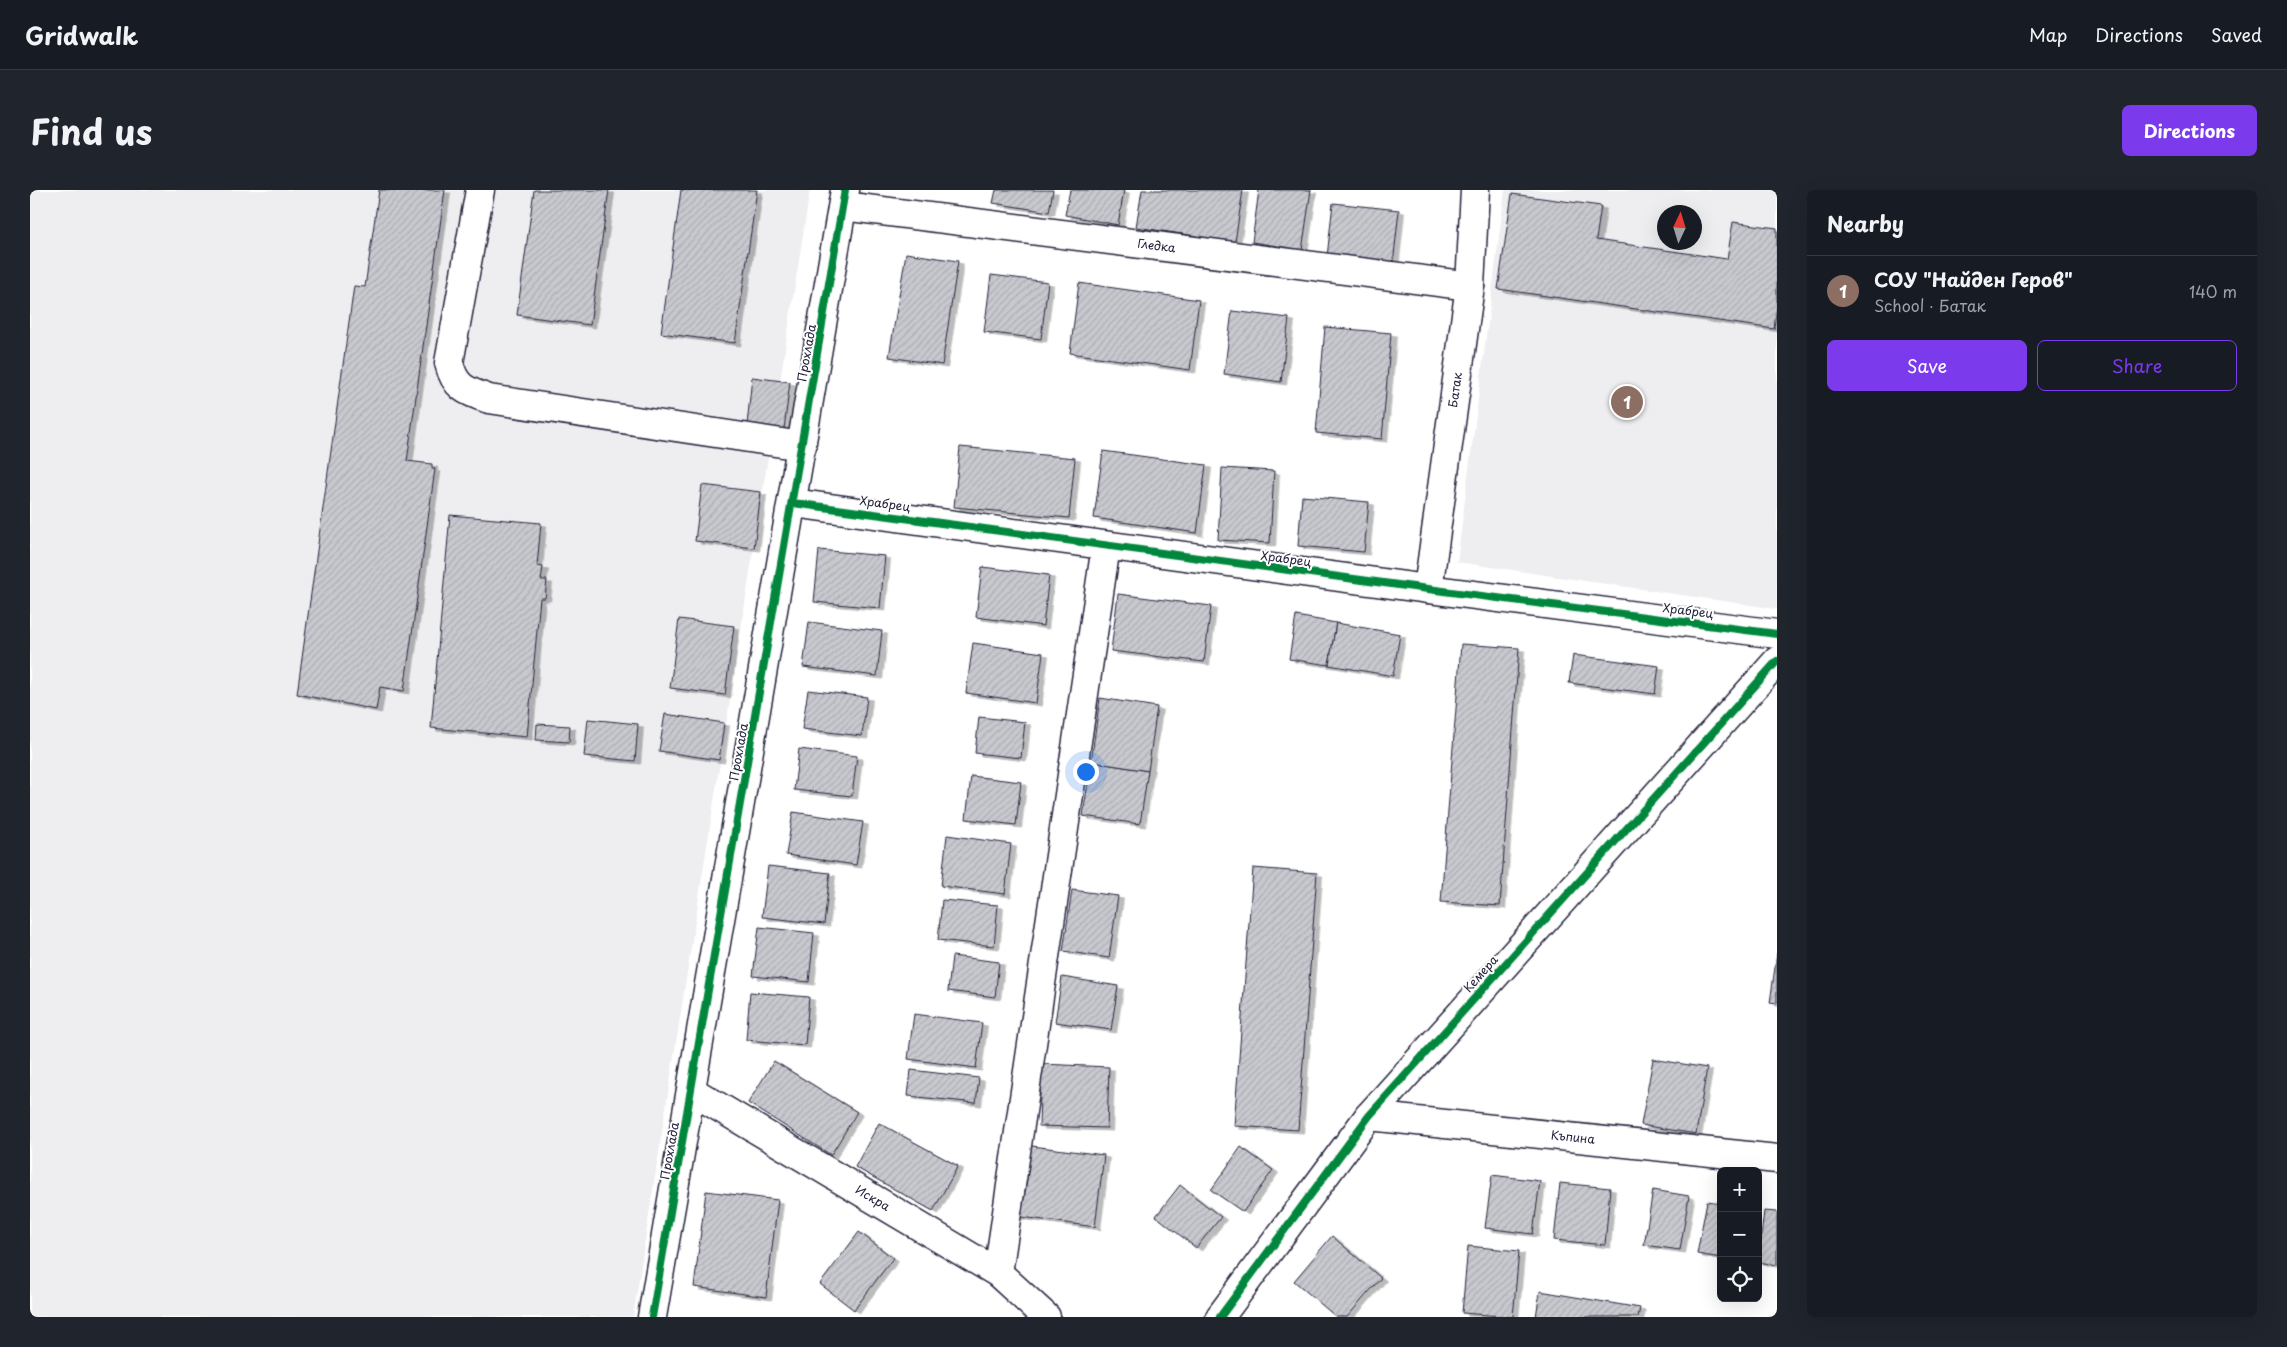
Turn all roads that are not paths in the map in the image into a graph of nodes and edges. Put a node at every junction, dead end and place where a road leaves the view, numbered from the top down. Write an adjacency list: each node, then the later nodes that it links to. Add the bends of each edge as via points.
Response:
1 (480, 190): 5 (street, via 449,363 453,378 465,390 489,399)
2 (1475, 190): 4 (street, Батак)
3 (844, 198): 4 (street, Гледка); 5 (street, Прохлада)
4 (1470, 286): 8 (street, Батак)
5 (802, 446): 6 (street, Прохлада)
6 (793, 503): 7 (street, Храбрец); 11 (street, Прохлада)
7 (1106, 546): 8 (street, Храбрец); 14 (street)
8 (1428, 589): 9 (street, Храбрец)
9 (1777, 634)
10 (1777, 661): 12 (street, Кемера)
11 (692, 1091): 14 (street, Искра); 15 (street, Прохлада)
12 (1369, 1116): 13 (street, Къпина); 17 (street, Кемера)
13 (1777, 1159)
14 (998, 1274): 16 (street, Искра)
15 (652, 1317)
16 (1046, 1317)
17 (1220, 1317)

